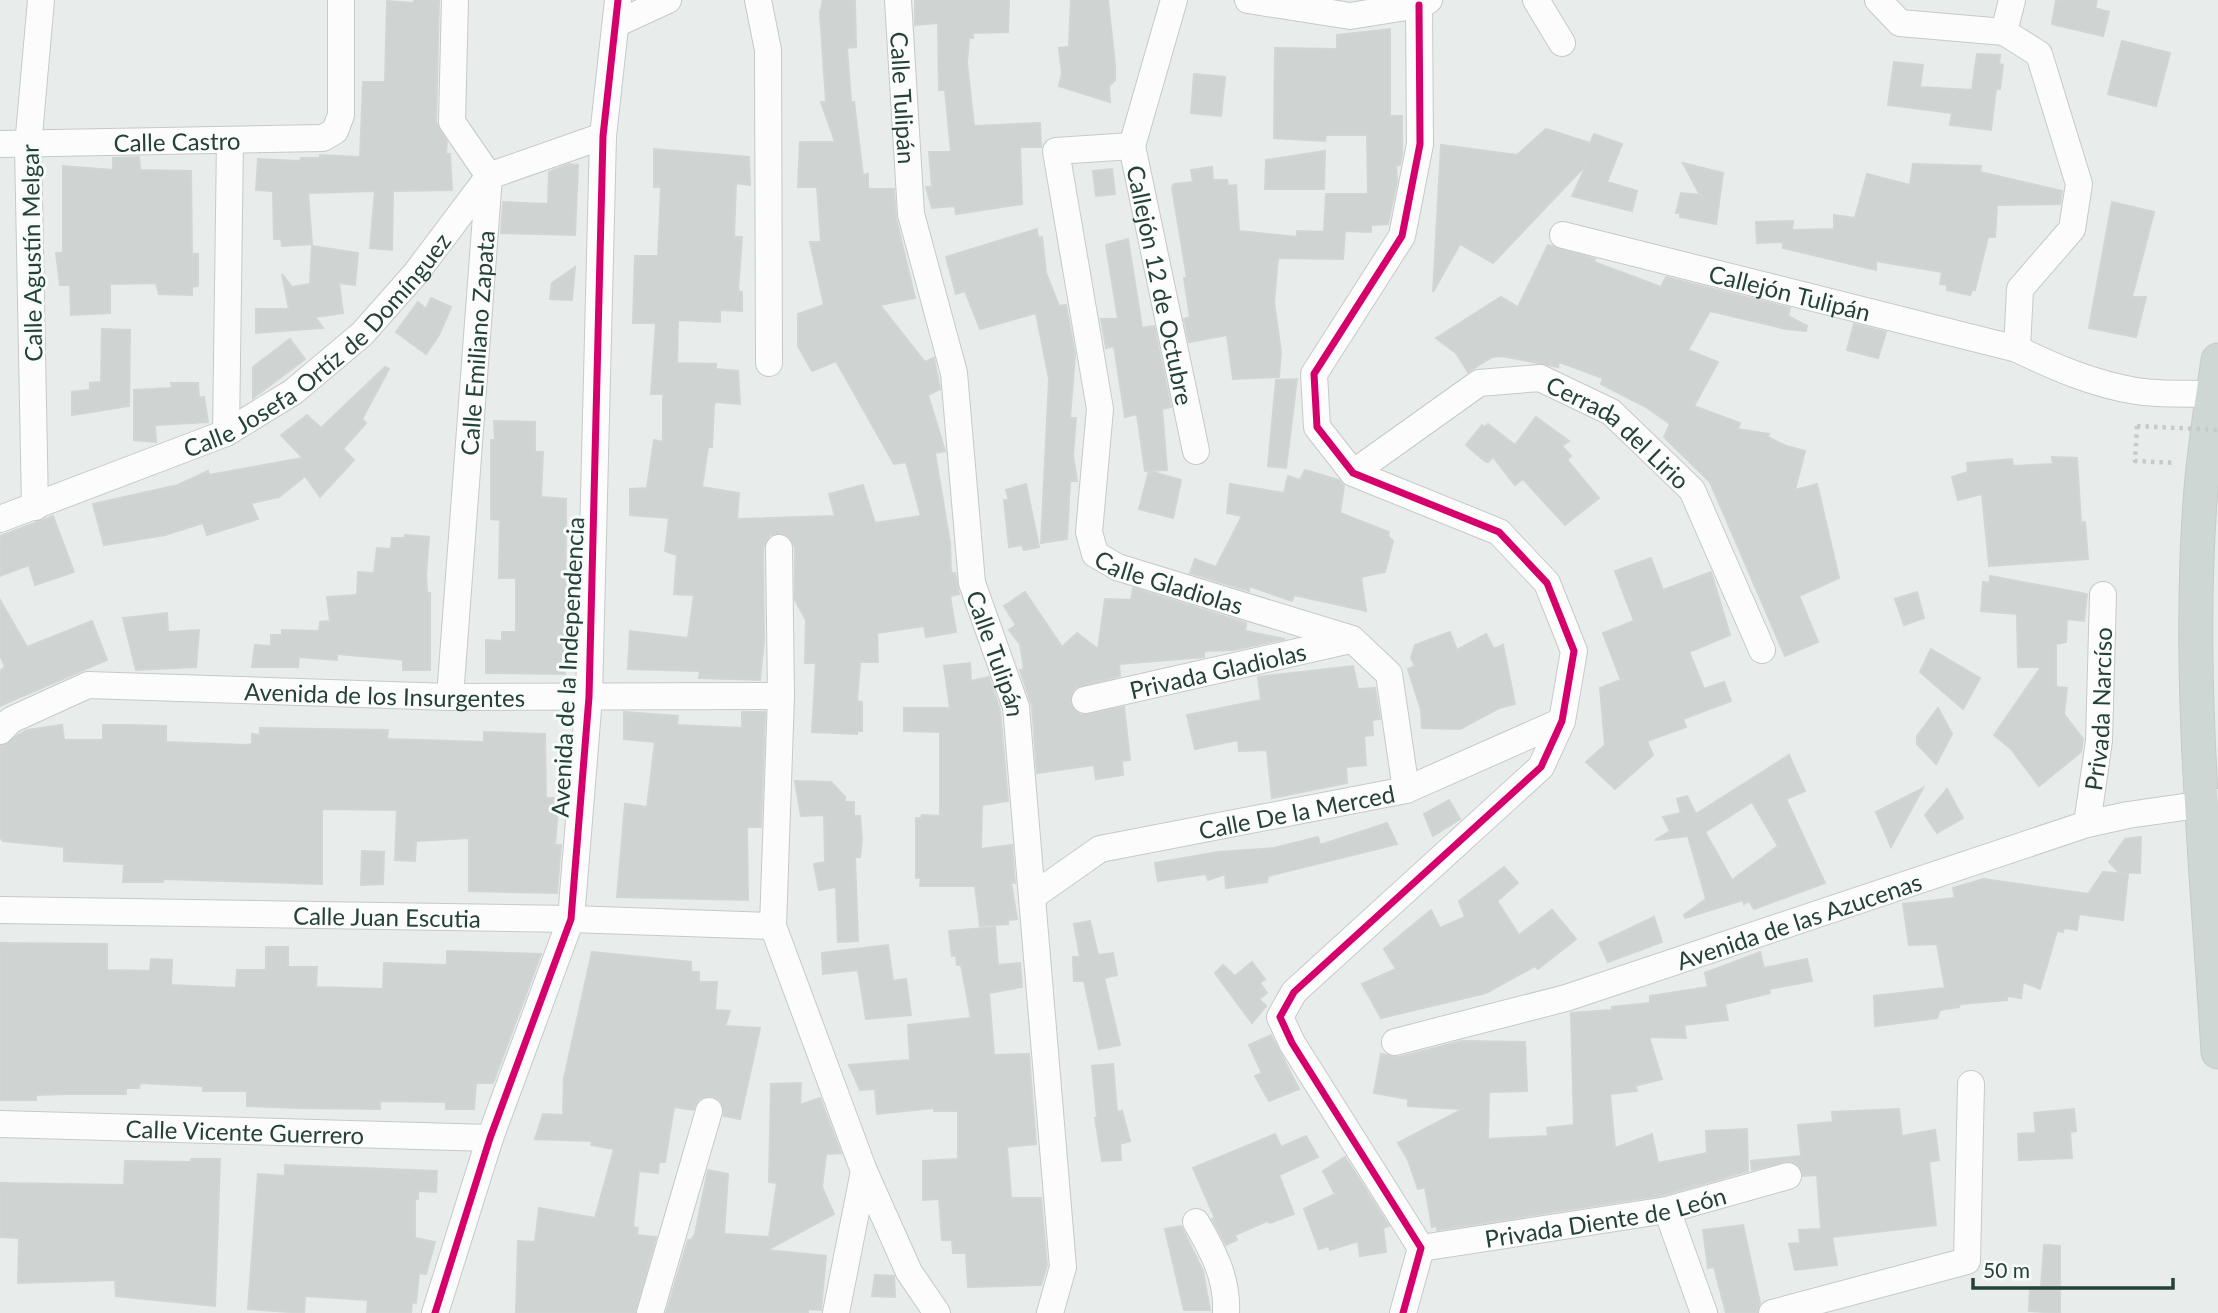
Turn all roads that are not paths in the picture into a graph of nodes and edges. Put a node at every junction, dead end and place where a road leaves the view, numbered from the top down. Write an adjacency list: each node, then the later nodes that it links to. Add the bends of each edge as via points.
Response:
1 (41, 0): 20 (street, Calle Agustín Melgar)
2 (341, 0): 18 (street, Calle Castro, via 341,115 335,131 323,138)
3 (455, 0): 22 (street, via 452,122)
4 (668, 0): 14 (street)
5 (758, 0): 26 (street, via 768,50)
6 (898, 0): 46 (street, Calle Tulipán, via 911,214 954,373 972,583 1016,707)
7 (1174, 0): 21 (street, Callejón 12 de Octubre)
8 (1248, 0): 13 (street)
9 (1536, 0): 16 (street)
10 (1878, 0): 15 (street, via 1900,23)
11 (2012, 0): 15 (street)
12 (1424, 3): 13 (street); 30 (street, via 1420,145 1402,236 1314,374 1317,427)
13 (1350, 8)
14 (618, 11): 17 (street, Avenida de la Independencia)
15 (2004, 32): 24 (street, via 2039,54 2078,184 2072,229 2020,289)
16 (1562, 43)
17 (603, 136): 22 (street); 39 (street, Avenida de la Independencia)
18 (230, 141): 20 (street, Calle Castro); 28 (street)
19 (0, 144): 20 (street, Calle Castro)
20 (28, 146): 31 (street, Calle Agustín Melgar)
21 (1132, 146): 29 (street, Callejón 12 de Octubre); 35 (street, Calle Gladiolas, via 1056,151 1100,409 1089,532 1096,554 1117,567)
22 (489, 176): 28 (street, Calle Josefa Ortíz de Domínguez, via 416,273 362,334 293,392); 37 (street, Calle Emiliano Zapata)
23 (1563, 235): 24 (street, Callejón Tulipán)
24 (2017, 349): 27 (street, Callejón Tulipán, via 2096,382 2138,391)
25 (2218, 360): 27 (main road)
26 (769, 363)
27 (2213, 394): 44 (main road, via 2200,505 2197,683)
28 (226, 433): 31 (street, Calle Josefa Ortíz de Domínguez)
29 (1196, 451)
30 (1353, 473): 36 (street, Cerrada del Lirio, via 1479,383 1540,378 1611,412 1692,490); 41 (street, via 1499,531 1547,583 1574,651)
31 (35, 507): 32 (street, Calle Josefa Ortíz de Domínguez)
32 (0, 519)
33 (779, 548): 38 (street)
34 (2103, 595): 45 (street, Privada Narcíso, via 2099,741)
35 (1352, 639): 40 (street, Privada Gladiolas); 43 (street, Calle Gladiolas, via 1389,674)
36 (1762, 650)
37 (450, 696): 39 (street, Avenida de los Insurgentes); 42 (street, Avenida de los Insurgentes, via 88,685 11,720)
38 (781, 696): 39 (street, Avenida de los Insurgentes); 49 (street)
39 (589, 697): 48 (street, Avenida de la Independencia)
40 (1085, 699)
41 (1562, 721): 43 (street, Calle De la Merced); 60 (street, via 1541,767 1294,992 1280,1017 1292,1044)
42 (0, 731)
43 (1406, 790): 46 (street, Calle De la Merced, via 1100,849)
44 (2211, 803): 45 (street, Avenida de las Azucenas); 51 (main road)
45 (2087, 824): 50 (street, Avenida de las Azucenas, via 1566,998)
46 (1033, 896): 65 (street, Calle Tulipán, via 1063,1267)
47 (0, 910): 48 (street, Calle Juan Escutia)
48 (571, 919): 49 (street, Calle Juan Escutia); 55 (street, Avenida de la Independencia)
49 (773, 926): 56 (street)
50 (1395, 1042)
51 (2218, 1052)
52 (1970, 1084): 69 (street, via 1967,1261)
53 (709, 1111): 62 (street)
54 (0, 1124): 55 (street, Calle Vicente Guerrero)
55 (490, 1138): 61 (street, Avenida de la Independencia)
56 (864, 1171): 63 (street); 64 (street, via 909,1272)
57 (1788, 1176): 58 (street, Privada Diente de León)
58 (1667, 1210): 60 (street, Privada Diente de León); 68 (street)
59 (1196, 1222): 66 (street, via 1216,1256 1227,1298)
60 (1421, 1248): 67 (street)
61 (435, 1313)
62 (650, 1313)
63 (836, 1313)
64 (937, 1313)
65 (1050, 1313)
66 (1226, 1313)
67 (1403, 1313)
68 (1704, 1313)
69 (1772, 1313)

